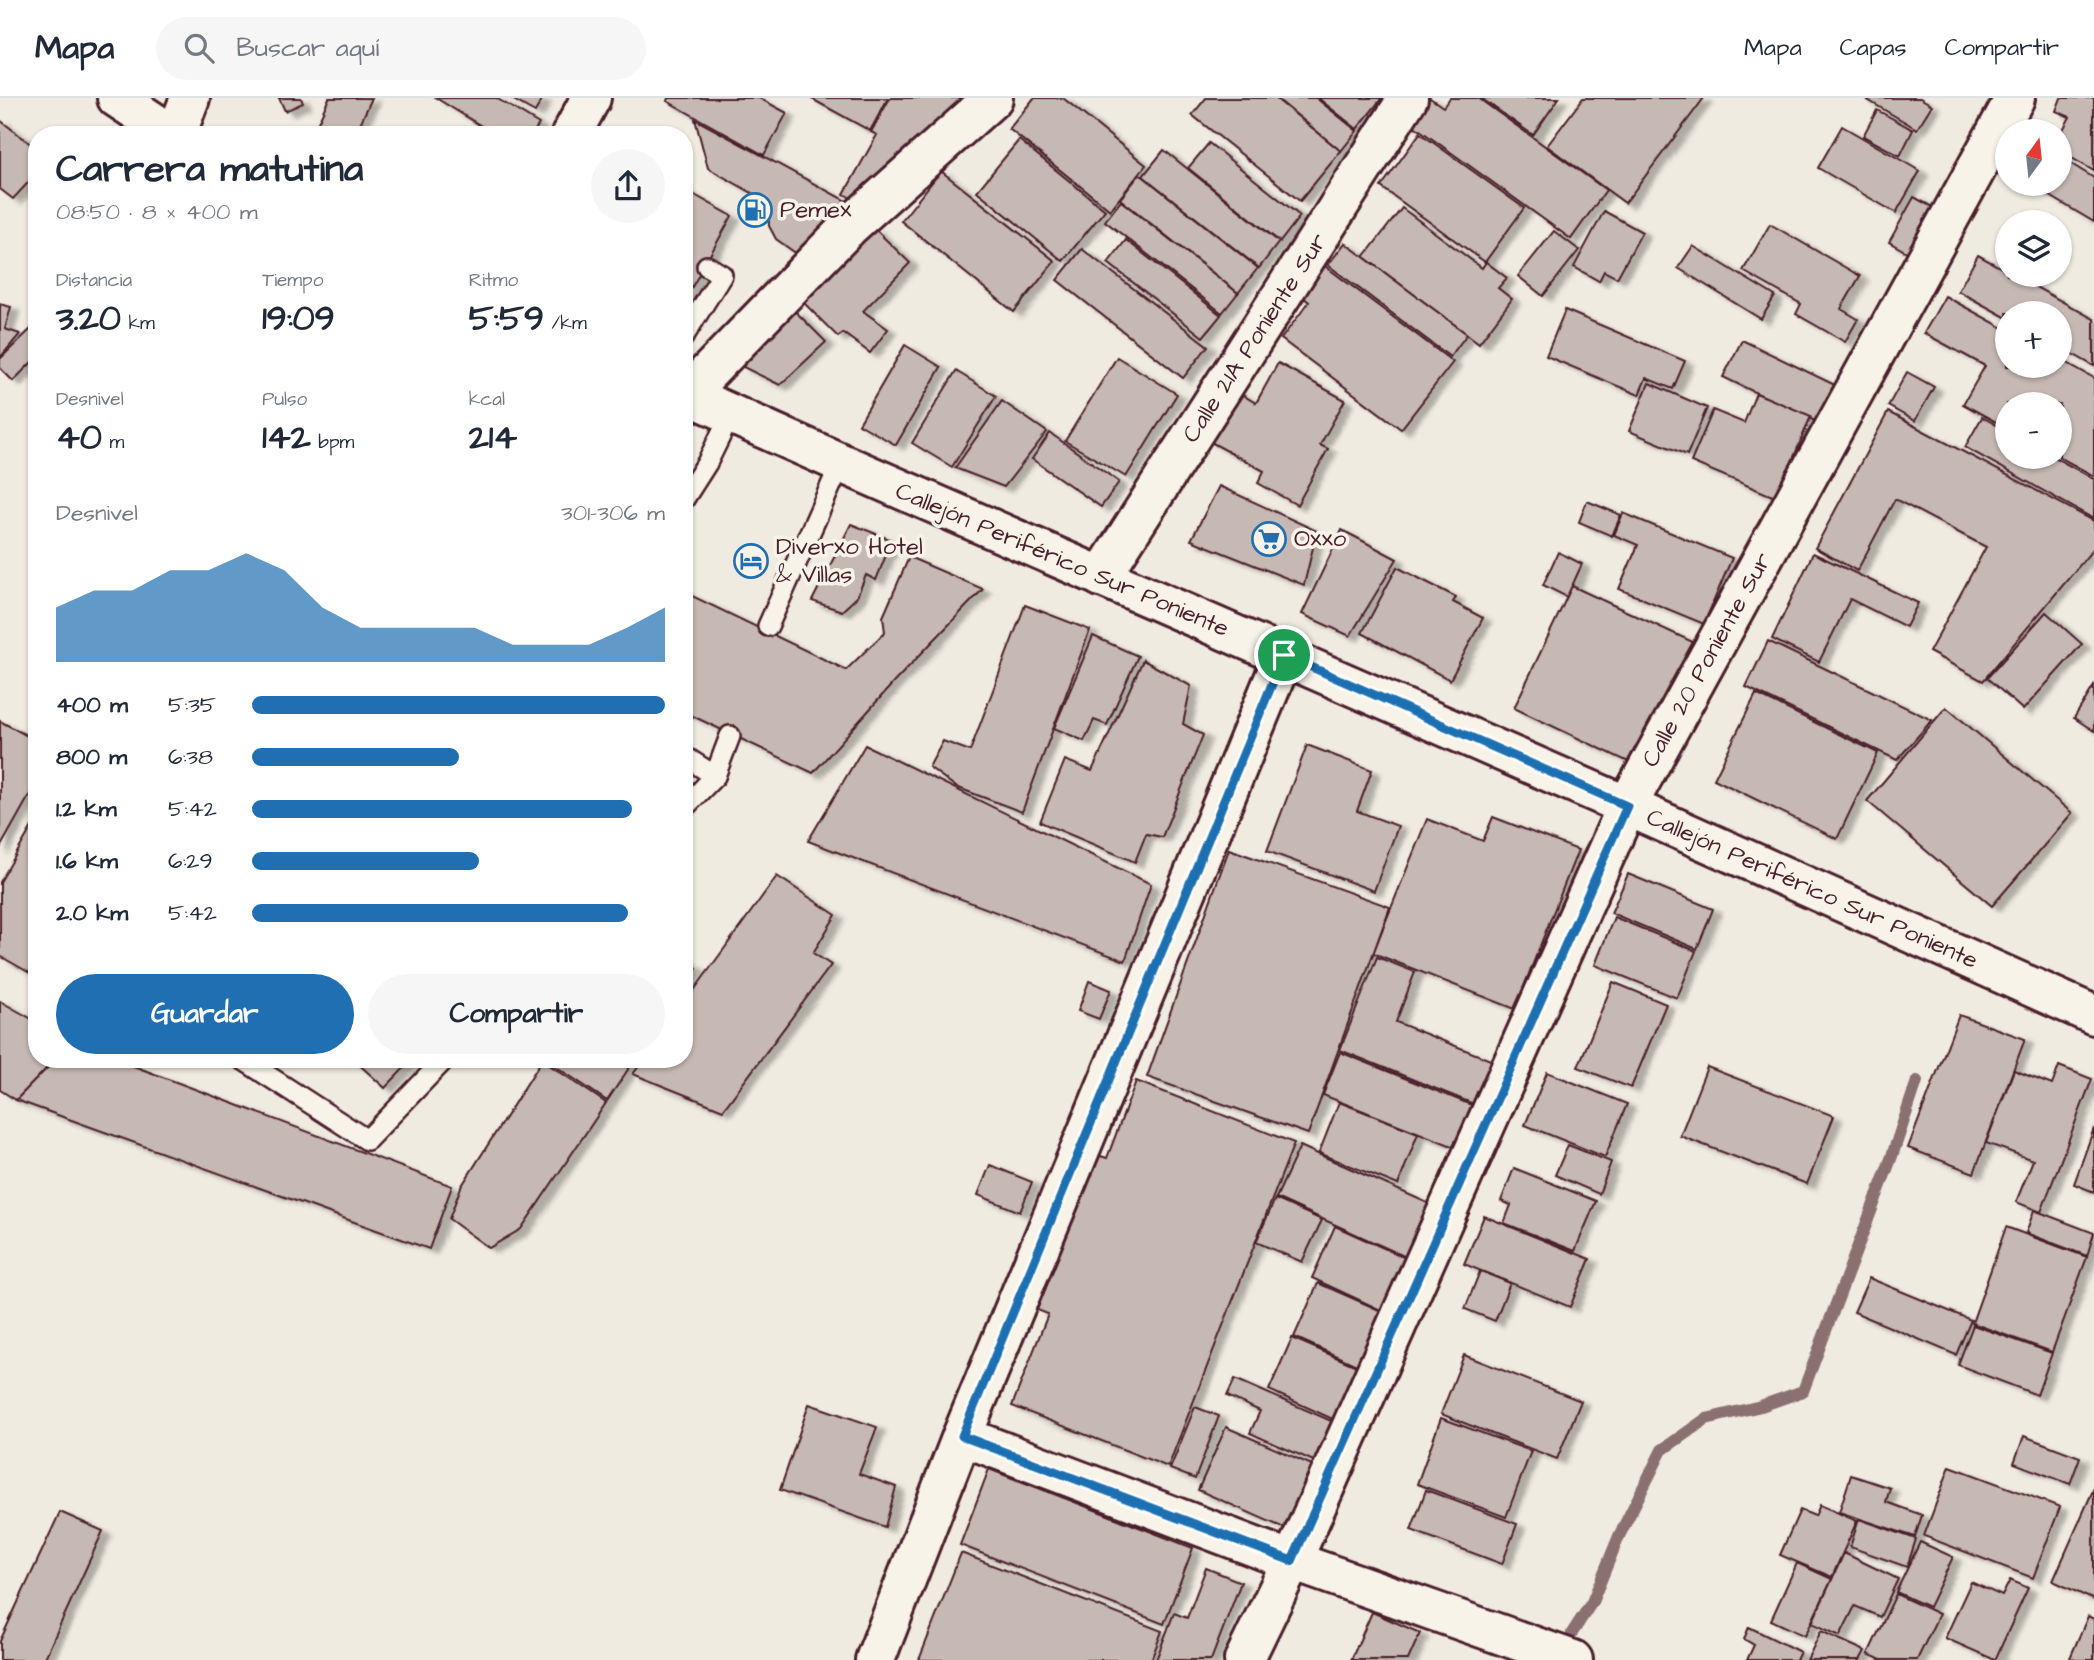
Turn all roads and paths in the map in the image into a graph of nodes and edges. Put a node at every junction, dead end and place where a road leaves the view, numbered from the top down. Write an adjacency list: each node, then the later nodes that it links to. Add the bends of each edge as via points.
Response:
1 (117, 98): 7 (street)
2 (190, 98): 8 (street)
3 (592, 98): 9 (street)
4 (993, 98): 12 (street, via 851,225)
5 (1408, 98): 17 (street, Calle 21A Poniente Sur)
6 (2015, 98): 24 (street, Calle 20 Poniente Sur)
7 (161, 126)
8 (179, 126)
9 (576, 126)
10 (707, 266): 11 (lane, via 722,275)
11 (693, 322)
12 (693, 386)
13 (693, 396): 14 (street, Callejón Periférico Sur Poniente)
14 (730, 414): 15 (street, Callejón Periférico Sur Poniente); 16 (lane)
15 (841, 463): 17 (street, Callejón Periférico Sur Poniente); 18 (lane)
16 (693, 485)
17 (1101, 577): 19 (street, Callejón Periférico Sur Poniente)
18 (768, 626)
19 (1284, 655): 24 (street, Callejón Periférico Sur Poniente); 28 (street)
20 (730, 736): 22 (lane)
21 (693, 762): 22 (lane)
22 (715, 776): 23 (lane)
23 (693, 799)
24 (1627, 806): 25 (street, Callejón Periférico Sur Poniente); 29 (street, Calle 20 Poniente Sur)
25 (2094, 1014)
26 (256, 1068): 27 (lane, via 367,1140)
27 (436, 1068)
28 (962, 1436): 29 (street); 30 (street)
29 (1292, 1561): 31 (street, Calle 20 Poniente Sur); 32 (street)
30 (875, 1660)
31 (1244, 1660)
32 (1573, 1660)

